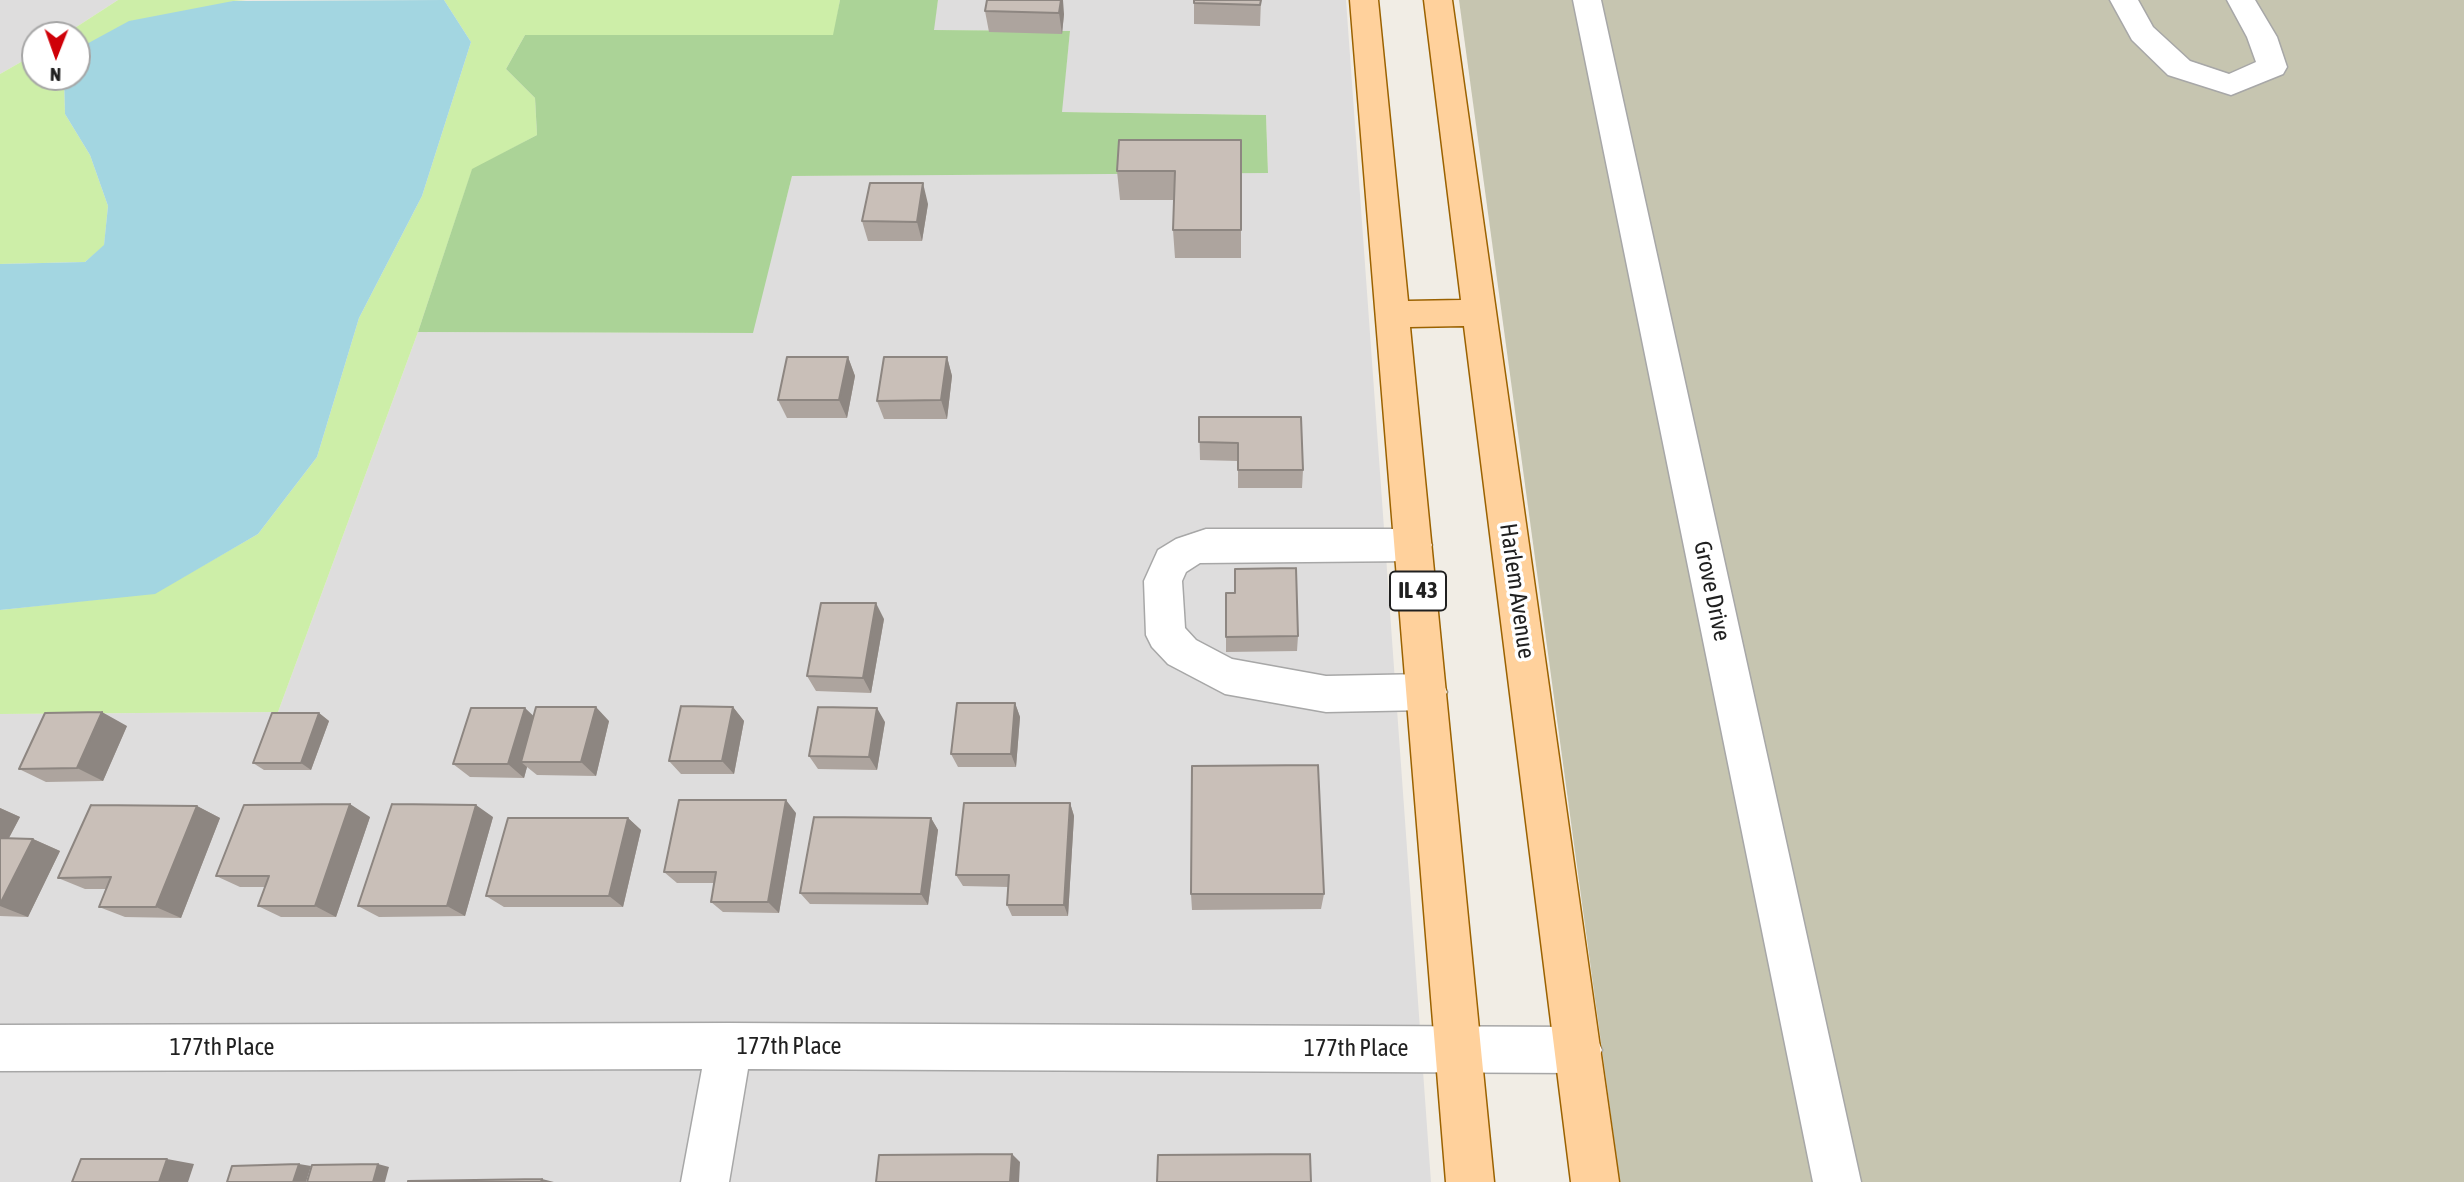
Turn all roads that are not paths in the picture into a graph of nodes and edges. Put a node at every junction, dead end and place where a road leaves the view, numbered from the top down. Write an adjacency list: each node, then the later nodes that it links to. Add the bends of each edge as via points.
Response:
1 (1364, 0): 7 (main road, IL 43)
2 (1437, 0): 6 (main road, Harlem Avenue)
3 (1587, 0): 17 (street, Grove Drive)
4 (2124, 0): 5 (street, via 2142,33 2179,68 2231,85 2272,67 2262,37)
5 (2241, 0)
6 (1480, 313): 7 (main road); 13 (main road, Harlem Avenue)
7 (1392, 314): 8 (main road, IL 43)
8 (1413, 545): 9 (main road, IL 43); 9 (street, via 1206,545 1189,550 1171,561 1163,581 1166,635 1182,652 1225,676 1326,694)
9 (1427, 692): 12 (main road, IL 43)
10 (729, 1046): 11 (street, 177th Place); 12 (street, 177th Place); 14 (street)
11 (0, 1048)
12 (1459, 1049): 13 (street, 177th Place); 15 (main road, IL 43)
13 (1579, 1050): 16 (main road, Harlem Avenue)
14 (705, 1182)
15 (1471, 1182)
16 (1595, 1182)
17 (1837, 1182)

